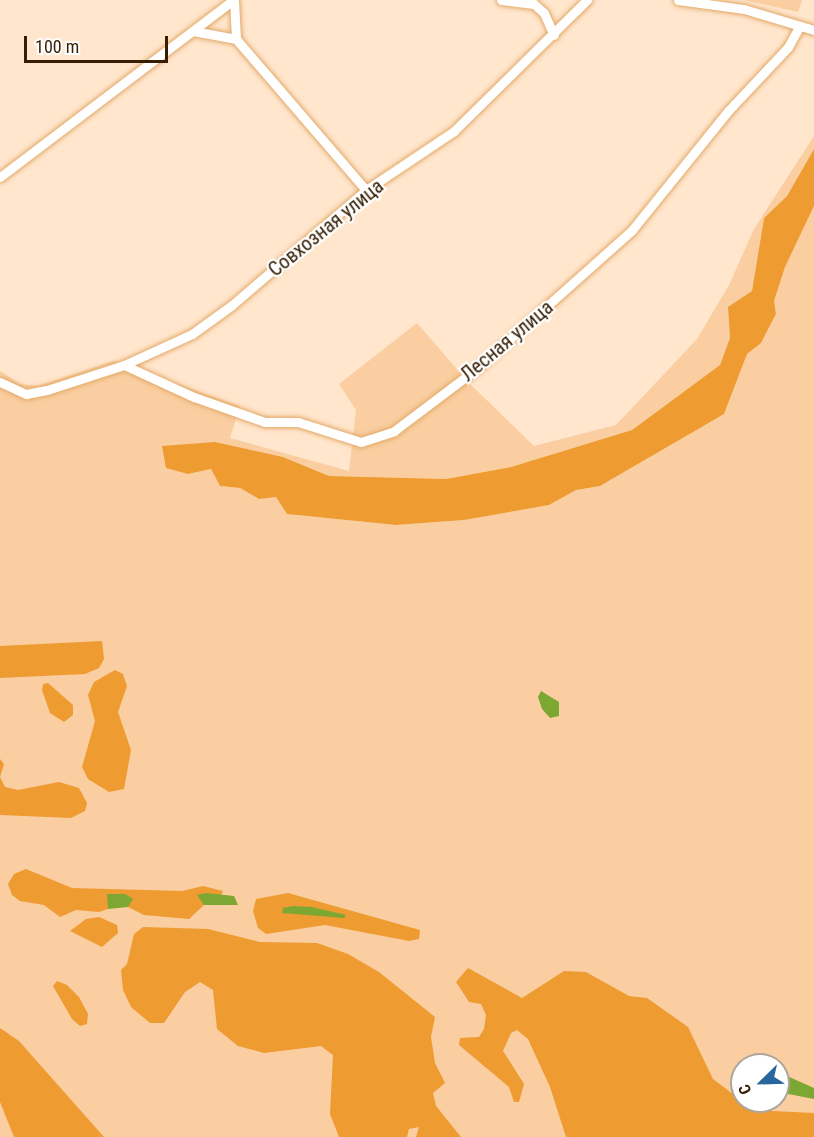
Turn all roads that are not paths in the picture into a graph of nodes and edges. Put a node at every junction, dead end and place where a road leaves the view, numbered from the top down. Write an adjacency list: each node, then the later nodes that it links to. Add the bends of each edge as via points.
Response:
1 (233, 0): 8 (street); 10 (street)
2 (501, 0): 5 (street)
3 (587, 0): 9 (street, Совхозная улица)
4 (678, 0): 6 (street, via 744,9)
5 (534, 2): 9 (street)
6 (799, 27): 7 (street); 13 (street, Лесная улица, via 788,47 728,111 632,230 475,370 394,431 361,442 298,422 265,422 195,397)
7 (814, 30)
8 (193, 31): 10 (street); 11 (street)
9 (554, 35): 12 (street, Совхозная улица, via 454,131)
10 (236, 39): 12 (street)
11 (0, 177)
12 (366, 190): 13 (street, Совхозная улица, via 224,311 192,334)
13 (124, 365): 14 (street, Совхозная улица, via 26,394)
14 (0, 382)

